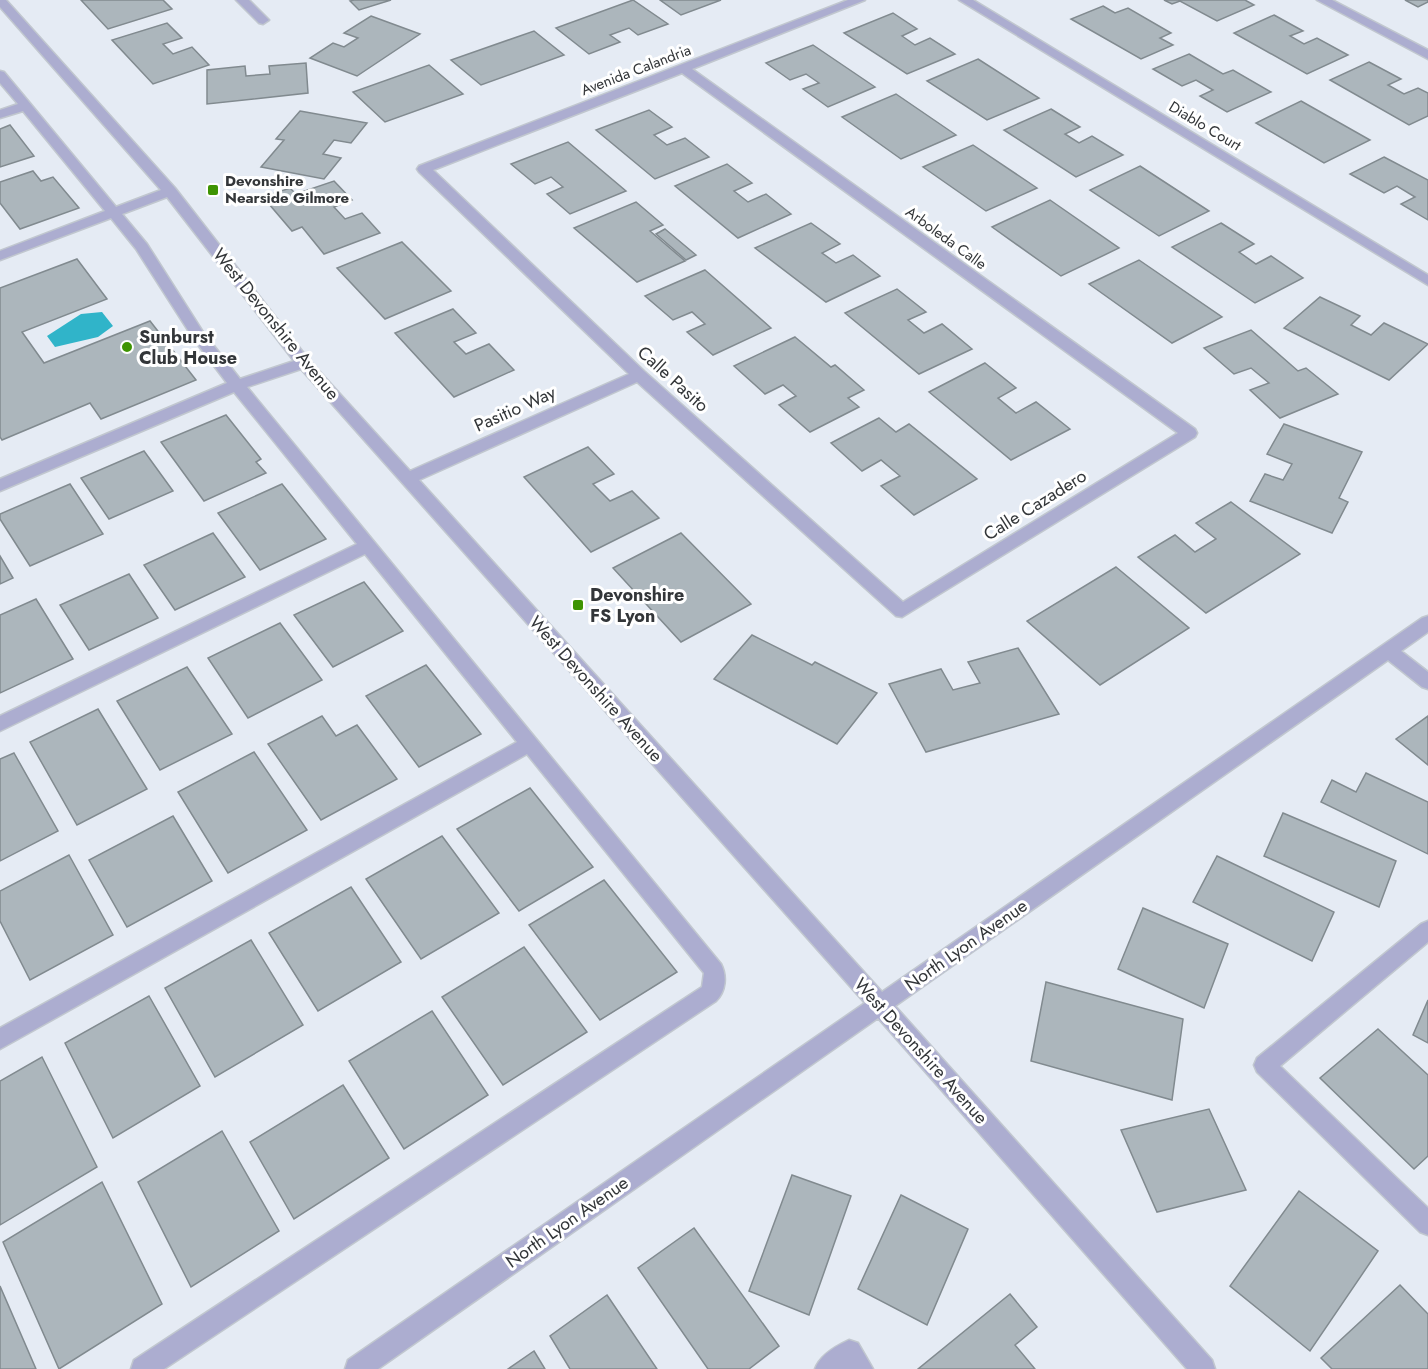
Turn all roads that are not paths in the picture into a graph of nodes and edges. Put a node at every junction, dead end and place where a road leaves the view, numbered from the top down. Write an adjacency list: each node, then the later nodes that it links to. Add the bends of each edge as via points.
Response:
1 (0, 0): 13 (street, West Devonshire Avenue)
2 (242, 0): 6 (street)
3 (859, 0): 8 (street, Avenida Calandria)
4 (965, 0): 16 (street, Diablo Court)
5 (1323, 0): 7 (street)
6 (263, 20)
7 (1428, 55)
8 (684, 69): 12 (street, Avenida Calandria); 20 (street, Arboleda Calle)
9 (0, 75): 10 (street)
10 (26, 106): 11 (street); 14 (street)
11 (0, 114)
12 (424, 169): 18 (street, Calle Pasito)
13 (170, 191): 14 (street); 17 (street, West Devonshire Avenue)
14 (114, 213): 15 (street); 19 (street, via 142,246 198,335)
15 (0, 256)
16 (1428, 281)
17 (304, 363): 19 (street); 21 (street, West Devonshire Avenue)
18 (639, 375): 21 (street, Pasitio Way); 24 (street, Calle Pasito)
19 (237, 385): 22 (street); 23 (street)
20 (1189, 433): 24 (street, Calle Cazadero)
21 (407, 479): 31 (street, West Devonshire Avenue)
22 (0, 485)
23 (367, 546): 28 (street); 29 (street)
24 (902, 611)
25 (1425, 630): 26 (street, North Lyon Avenue)
26 (1388, 651): 27 (street); 31 (street, North Lyon Avenue)
27 (1428, 682)
28 (0, 724)
29 (530, 744): 32 (street); 34 (street, via 711,965 714,989)
30 (1428, 930): 33 (street, via 1265,1065)
31 (880, 1005): 35 (street, North Lyon Avenue); 38 (street, West Devonshire Avenue)
32 (0, 1039)
33 (1428, 1224)
34 (143, 1369)
35 (357, 1369)
36 (827, 1369): 37 (street, via 849,1352)
37 (861, 1369)
38 (1203, 1369)

